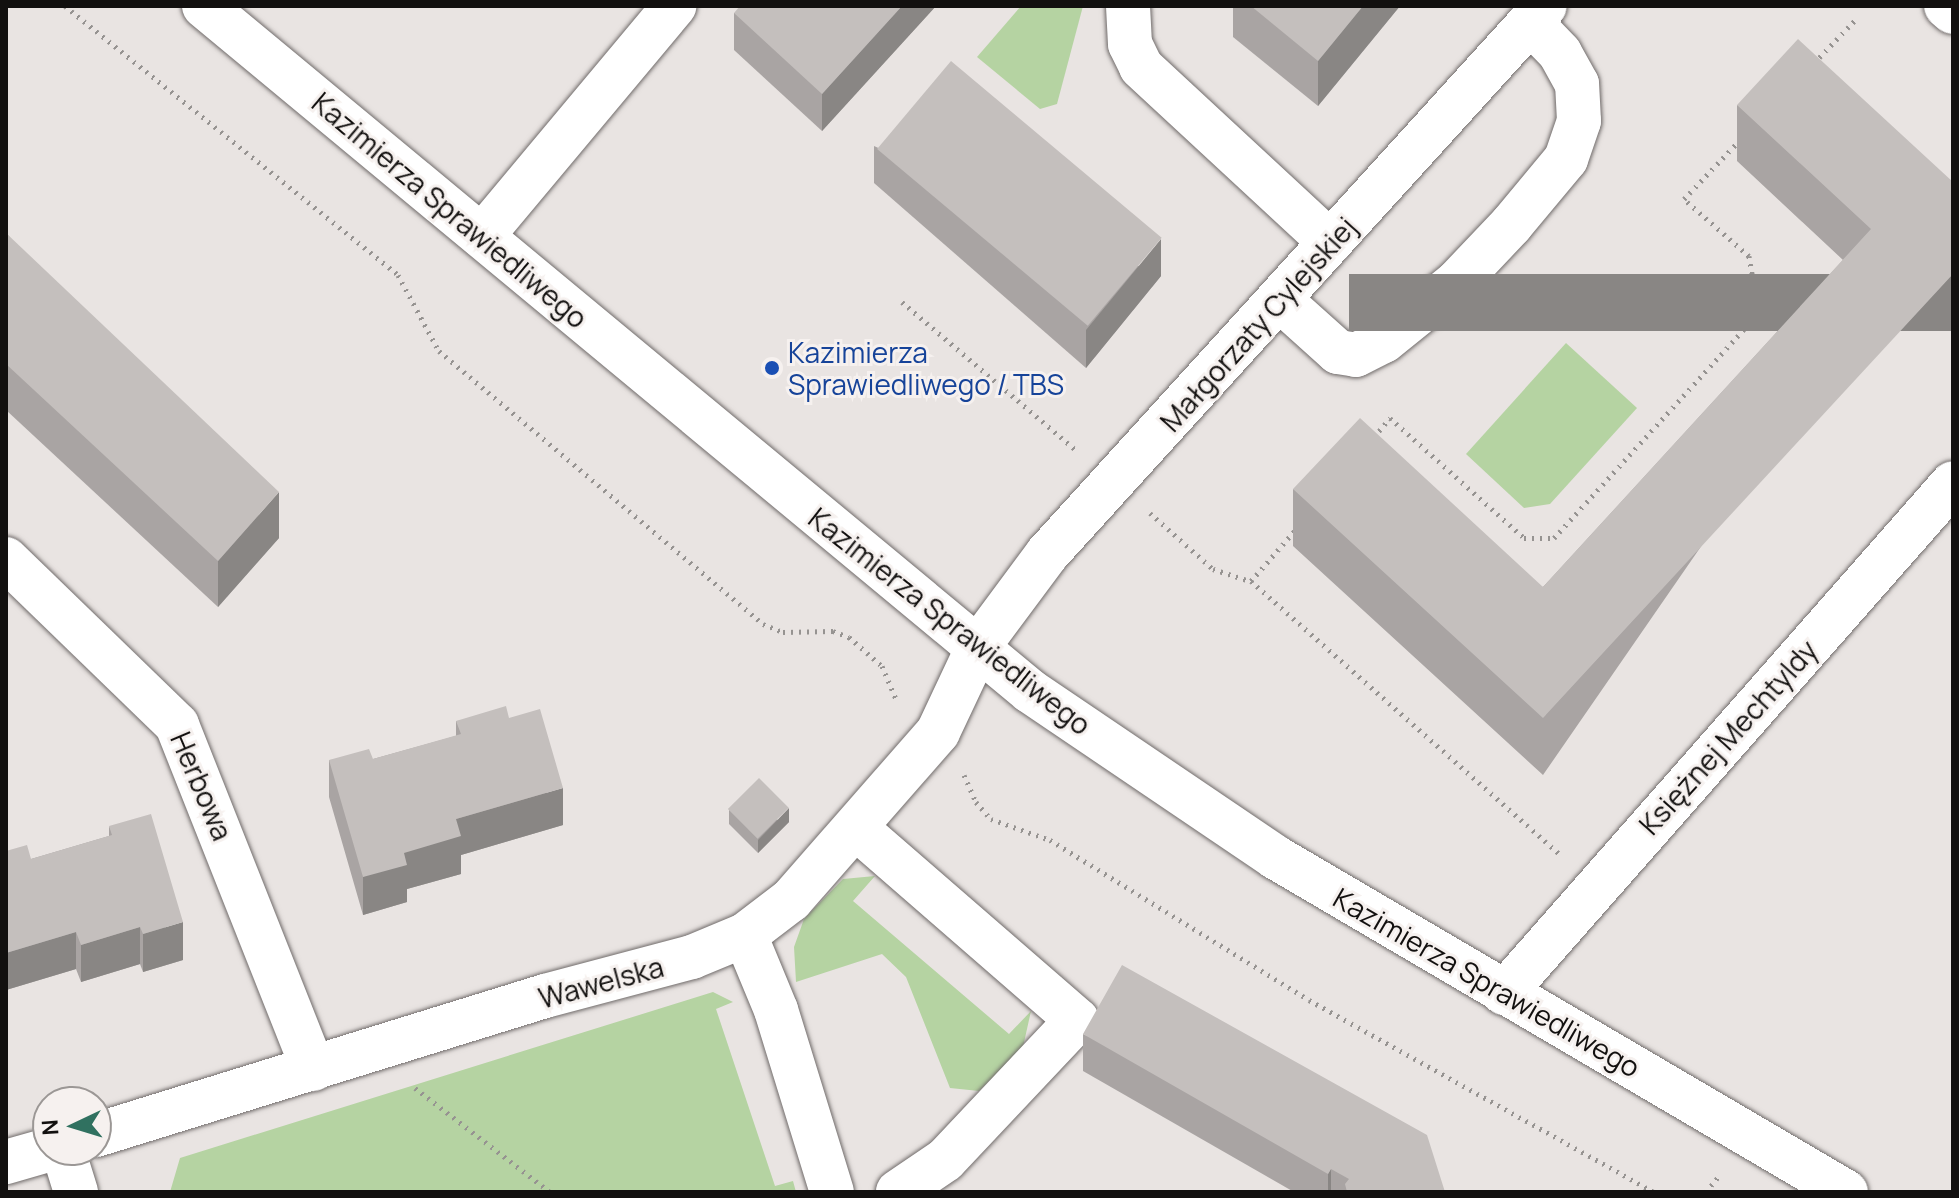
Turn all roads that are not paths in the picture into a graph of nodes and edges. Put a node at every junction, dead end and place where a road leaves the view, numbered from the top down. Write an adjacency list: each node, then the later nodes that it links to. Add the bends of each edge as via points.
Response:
1 (204, 6): 7 (street, Kazimierza Sprawiedliwego)
2 (674, 6): 7 (street)
3 (1128, 6): 8 (street, via 1130,44 1141,67)
4 (1946, 6): 5 (street)
5 (1953, 12)
6 (1538, 14): 8 (street, Małgorzaty Cylejskiej); 9 (street, via 1577,84 1579,121 1566,159 1511,225 1457,282 1384,341 1356,355 1338,352)
7 (482, 236): 12 (street, Kazimierza Sprawiedliwego)
8 (1330, 242): 9 (street, Małgorzaty Cylejskiej)
9 (1280, 300): 12 (street, Małgorzaty Cylejskiej, via 1047,554)
10 (1953, 483): 15 (street, Księżnej Mechtyldy)
11 (6, 559): 16 (street, Herbowa, via 177,725)
12 (978, 647): 13 (street, Wawelska, via 938,732); 15 (street, Kazimierza Sprawiedliwego, via 1030,691 1275,857)
13 (856, 828): 14 (street, Wawelska, via 791,900); 23 (street, via 1077,1020 945,1160)
14 (745, 935): 16 (street, Wawelska, via 692,957); 22 (street, via 776,1010)
15 (1504, 993): 24 (street, Kazimierza Sprawiedliwego)
16 (313, 1069): 17 (street, Wawelska)
17 (112, 1130)
18 (32, 1155): 19 (street)
19 (6, 1162)
20 (68, 1166): 21 (street)
21 (76, 1192)
22 (832, 1192)
23 (898, 1192)
24 (1846, 1192)

